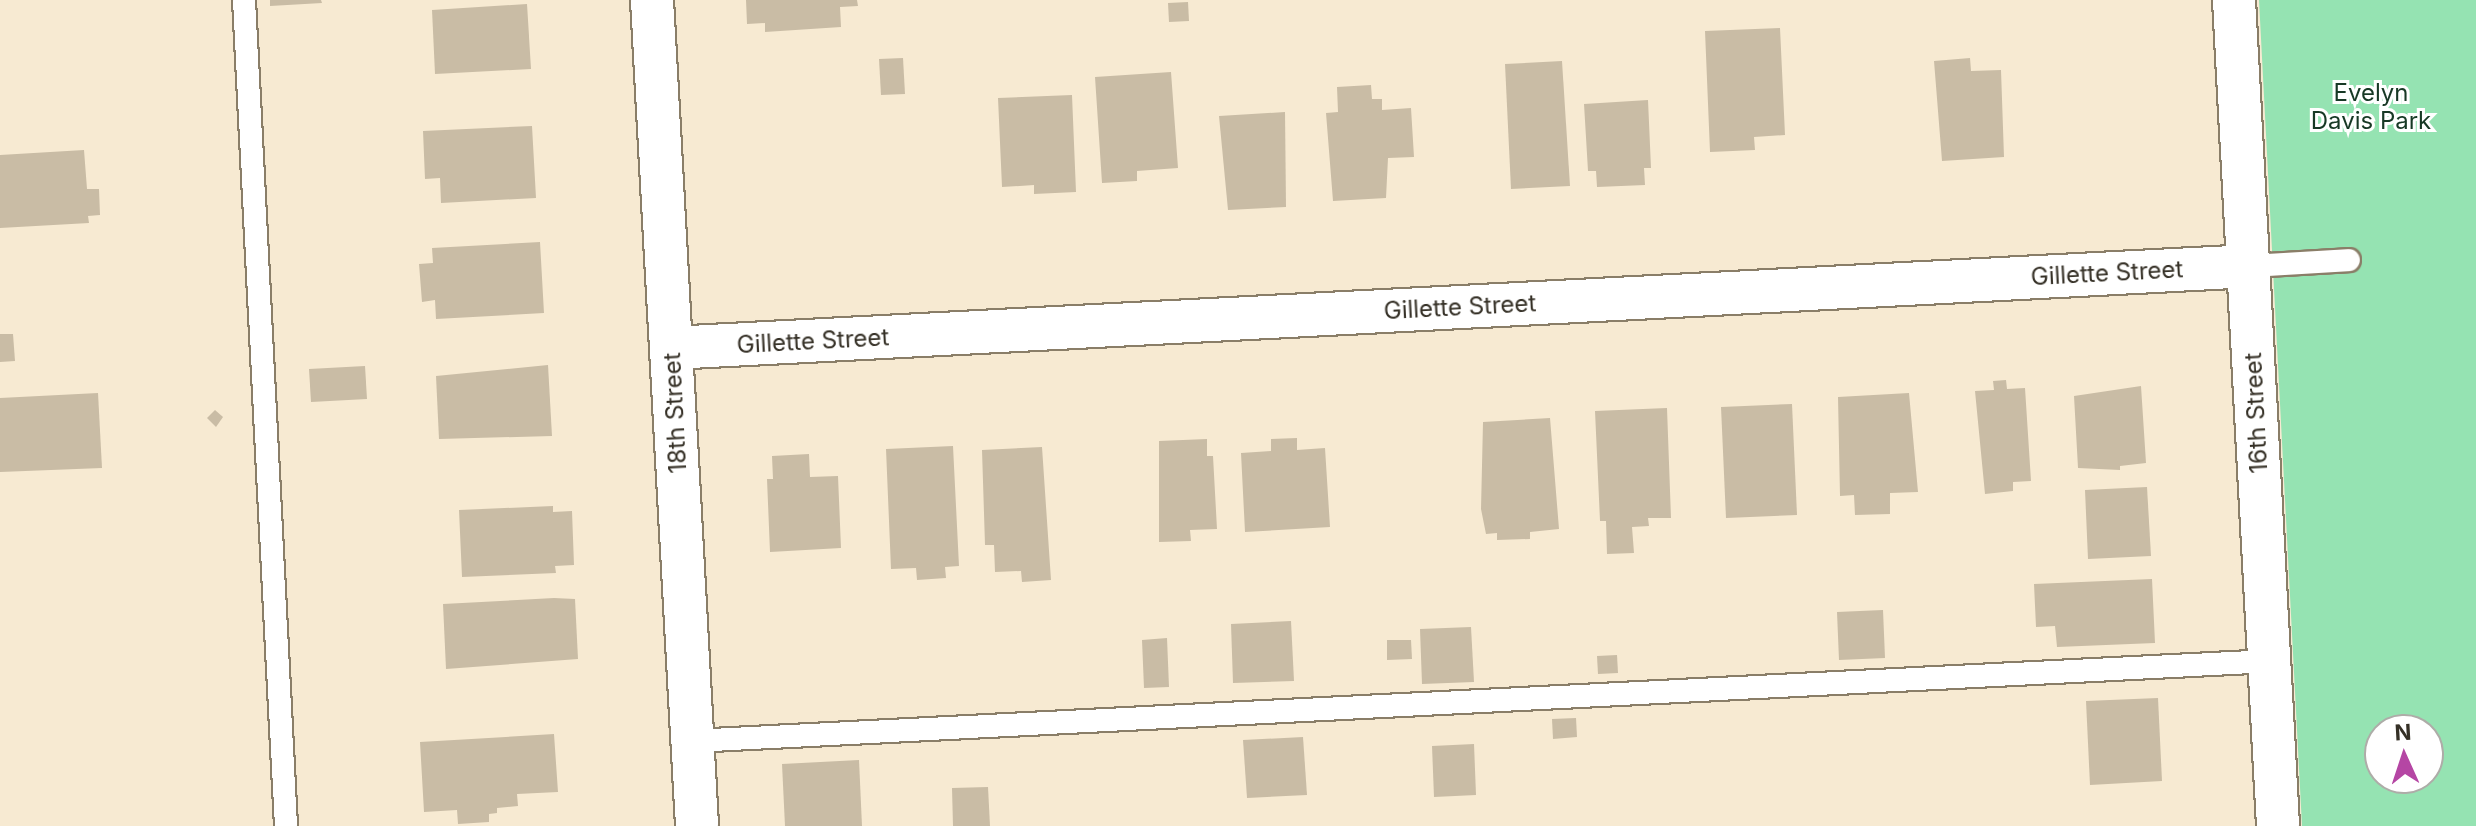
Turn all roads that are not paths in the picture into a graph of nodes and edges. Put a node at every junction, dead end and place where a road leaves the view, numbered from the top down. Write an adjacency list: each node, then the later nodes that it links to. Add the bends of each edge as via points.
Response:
1 (244, 0): 9 (lane)
2 (652, 0): 6 (street, 18th Street)
3 (2234, 0): 5 (street, 16th Street)
4 (2349, 260): 5 (lane)
5 (2249, 266): 6 (street, Gillette Street); 7 (street, 16th Street)
6 (671, 348): 8 (street, 18th Street)
7 (2270, 661): 8 (lane); 11 (street, 16th Street)
8 (692, 741): 10 (street, 18th Street)
9 (286, 826)
10 (697, 826)
11 (2278, 826)

